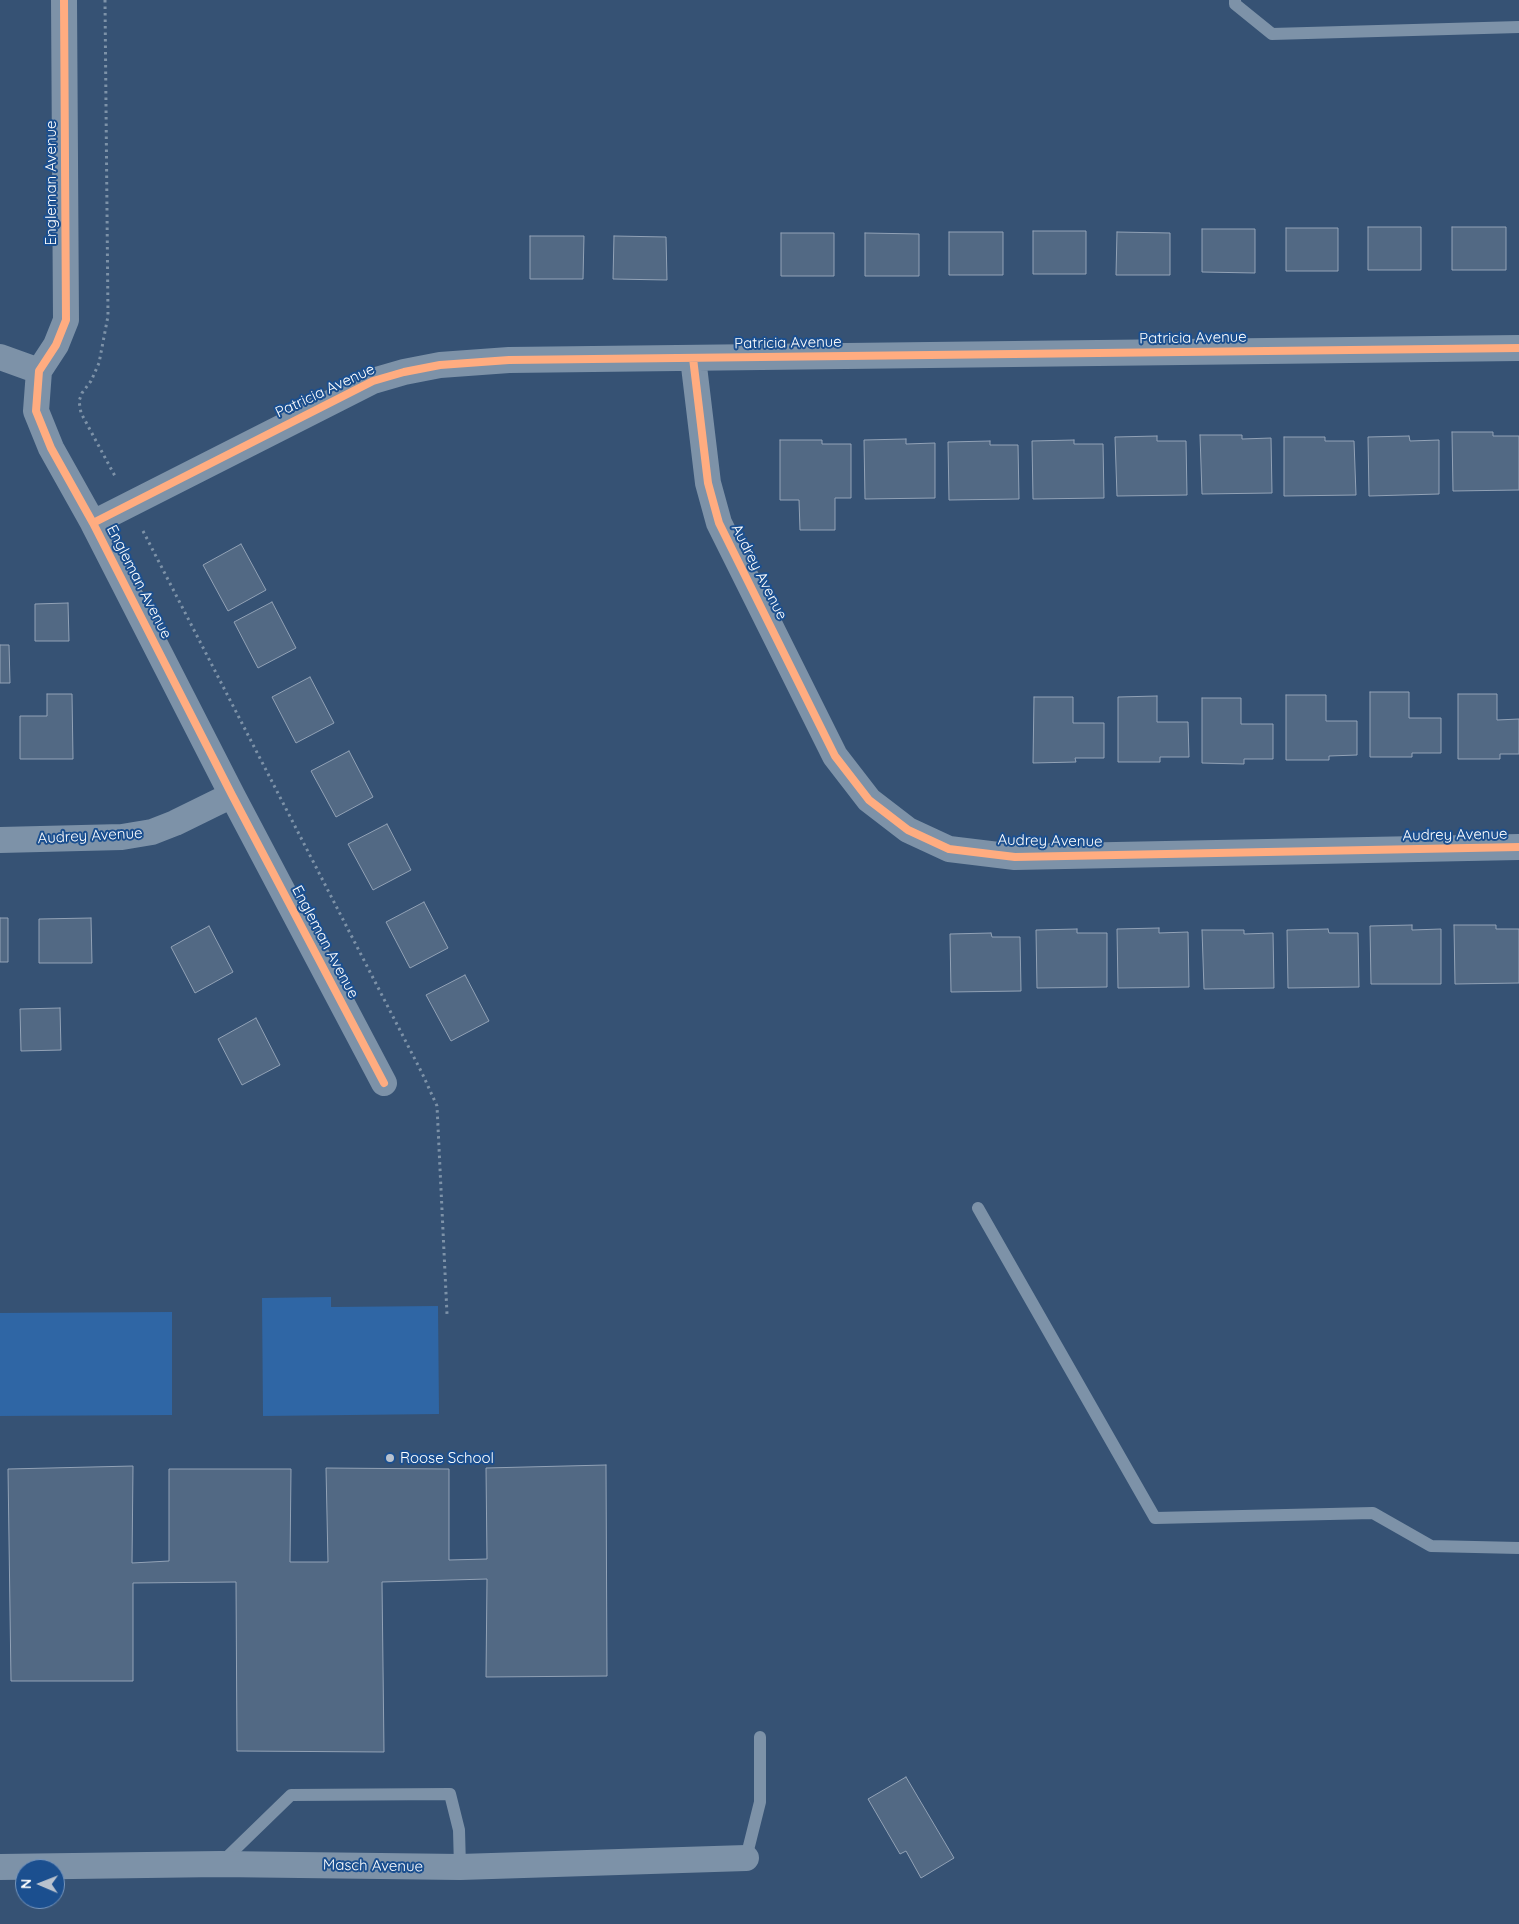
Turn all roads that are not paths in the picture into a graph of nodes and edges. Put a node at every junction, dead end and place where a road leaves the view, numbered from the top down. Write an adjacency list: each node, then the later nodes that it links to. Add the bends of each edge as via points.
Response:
1 (64, 0): 7 (street, Engleman Avenue, via 66,320 56,345)
2 (1235, 0): 3 (lane, via 1235,4 1272,34)
3 (1519, 27)
4 (1519, 348): 6 (street, Patricia Avenue)
5 (0, 357): 7 (street)
6 (693, 358): 8 (street, Patricia Avenue, via 509,360 440,365 404,372 347,393); 11 (street, Audrey Avenue, via 708,483 719,523 835,756 869,800 908,830 949,849 1015,857)
7 (39, 371): 8 (street, Engleman Avenue, via 36,411 51,448)
8 (93, 523): 9 (street, Engleman Avenue)
9 (232, 795): 10 (street, Audrey Avenue, via 152,832 122,837); 12 (street, Engleman Avenue)
10 (0, 840)
11 (1519, 847)
12 (384, 1083)
13 (978, 1208): 14 (lane, via 1155,1518 1373,1513 1430,1546)
14 (1519, 1548)
15 (760, 1737): 16 (lane, via 760,1802)
16 (746, 1858): 19 (street, Masch Avenue)
17 (220, 1864): 18 (street, Masch Avenue); 19 (street, Masch Avenue); 19 (lane, via 291,1795 450,1794 459,1830)
18 (0, 1867)
19 (460, 1867)

